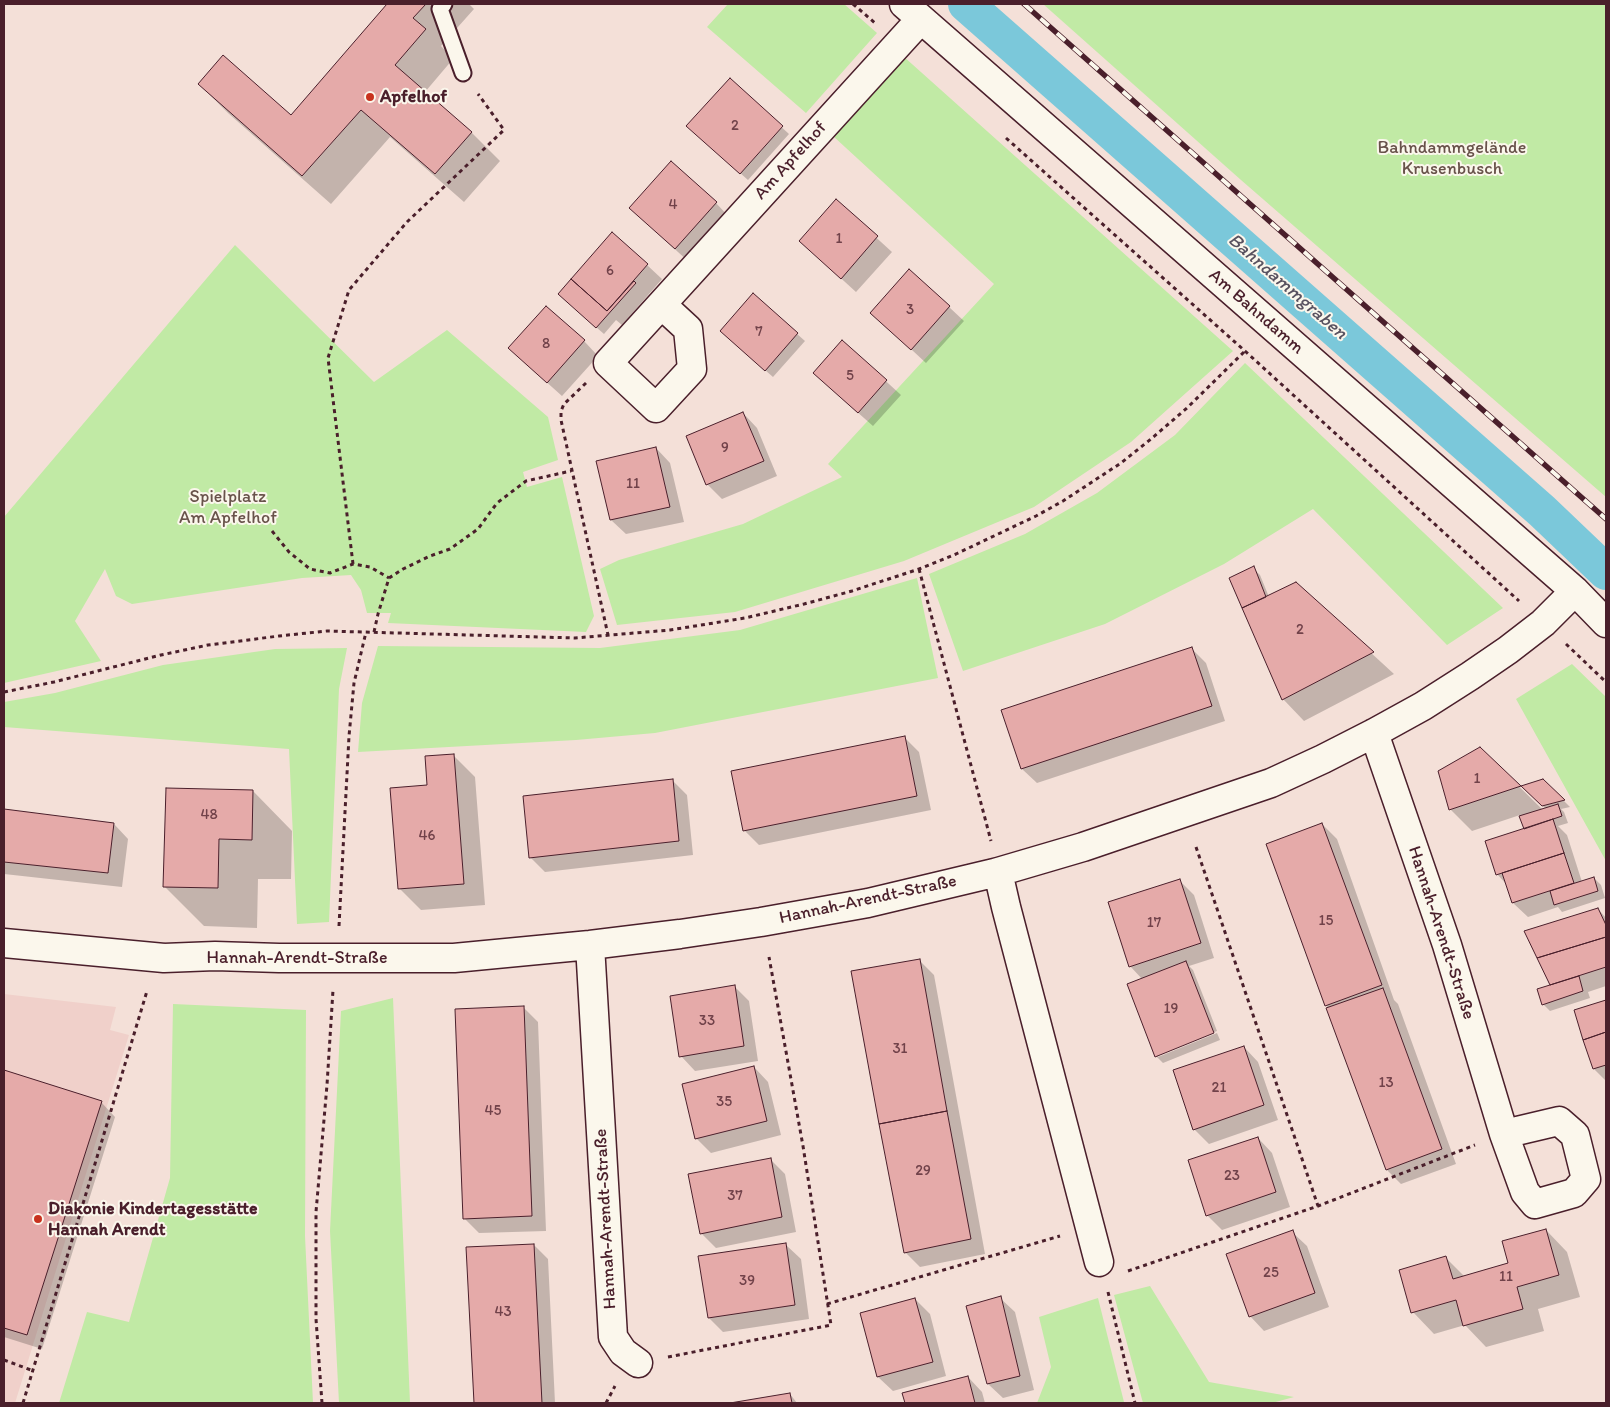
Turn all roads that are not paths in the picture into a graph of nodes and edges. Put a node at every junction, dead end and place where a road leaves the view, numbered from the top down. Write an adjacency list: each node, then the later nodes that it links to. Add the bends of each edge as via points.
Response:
1 (444, 4): 3 (lane, via 440,8)
2 (912, 12): 4 (street, Am Apfelhof, via 898,43); 5 (street, Am Bahndamm)
3 (462, 73)
4 (662, 304)
5 (1574, 592): 6 (street, Am Bahndamm); 7 (street, Hannah-Arendt-Straße, via 1543,623 1508,650 1423,706)
6 (1606, 623)
7 (1374, 733): 8 (street, Hannah-Arendt-Straße, via 1271,783 1120,835); 11 (street, Hannah-Arendt-Straße, via 1447,945)
8 (998, 872): 10 (street, Hannah-Arendt-Straße, via 829,910); 12 (street)
9 (4, 943): 10 (street, Hannah-Arendt-Straße, via 164,958 454,958)
10 (590, 945): 13 (street, Hannah-Arendt-Straße, via 613,1337 623,1352)
11 (1504, 1134)
12 (1102, 1271)
13 (638, 1363)

